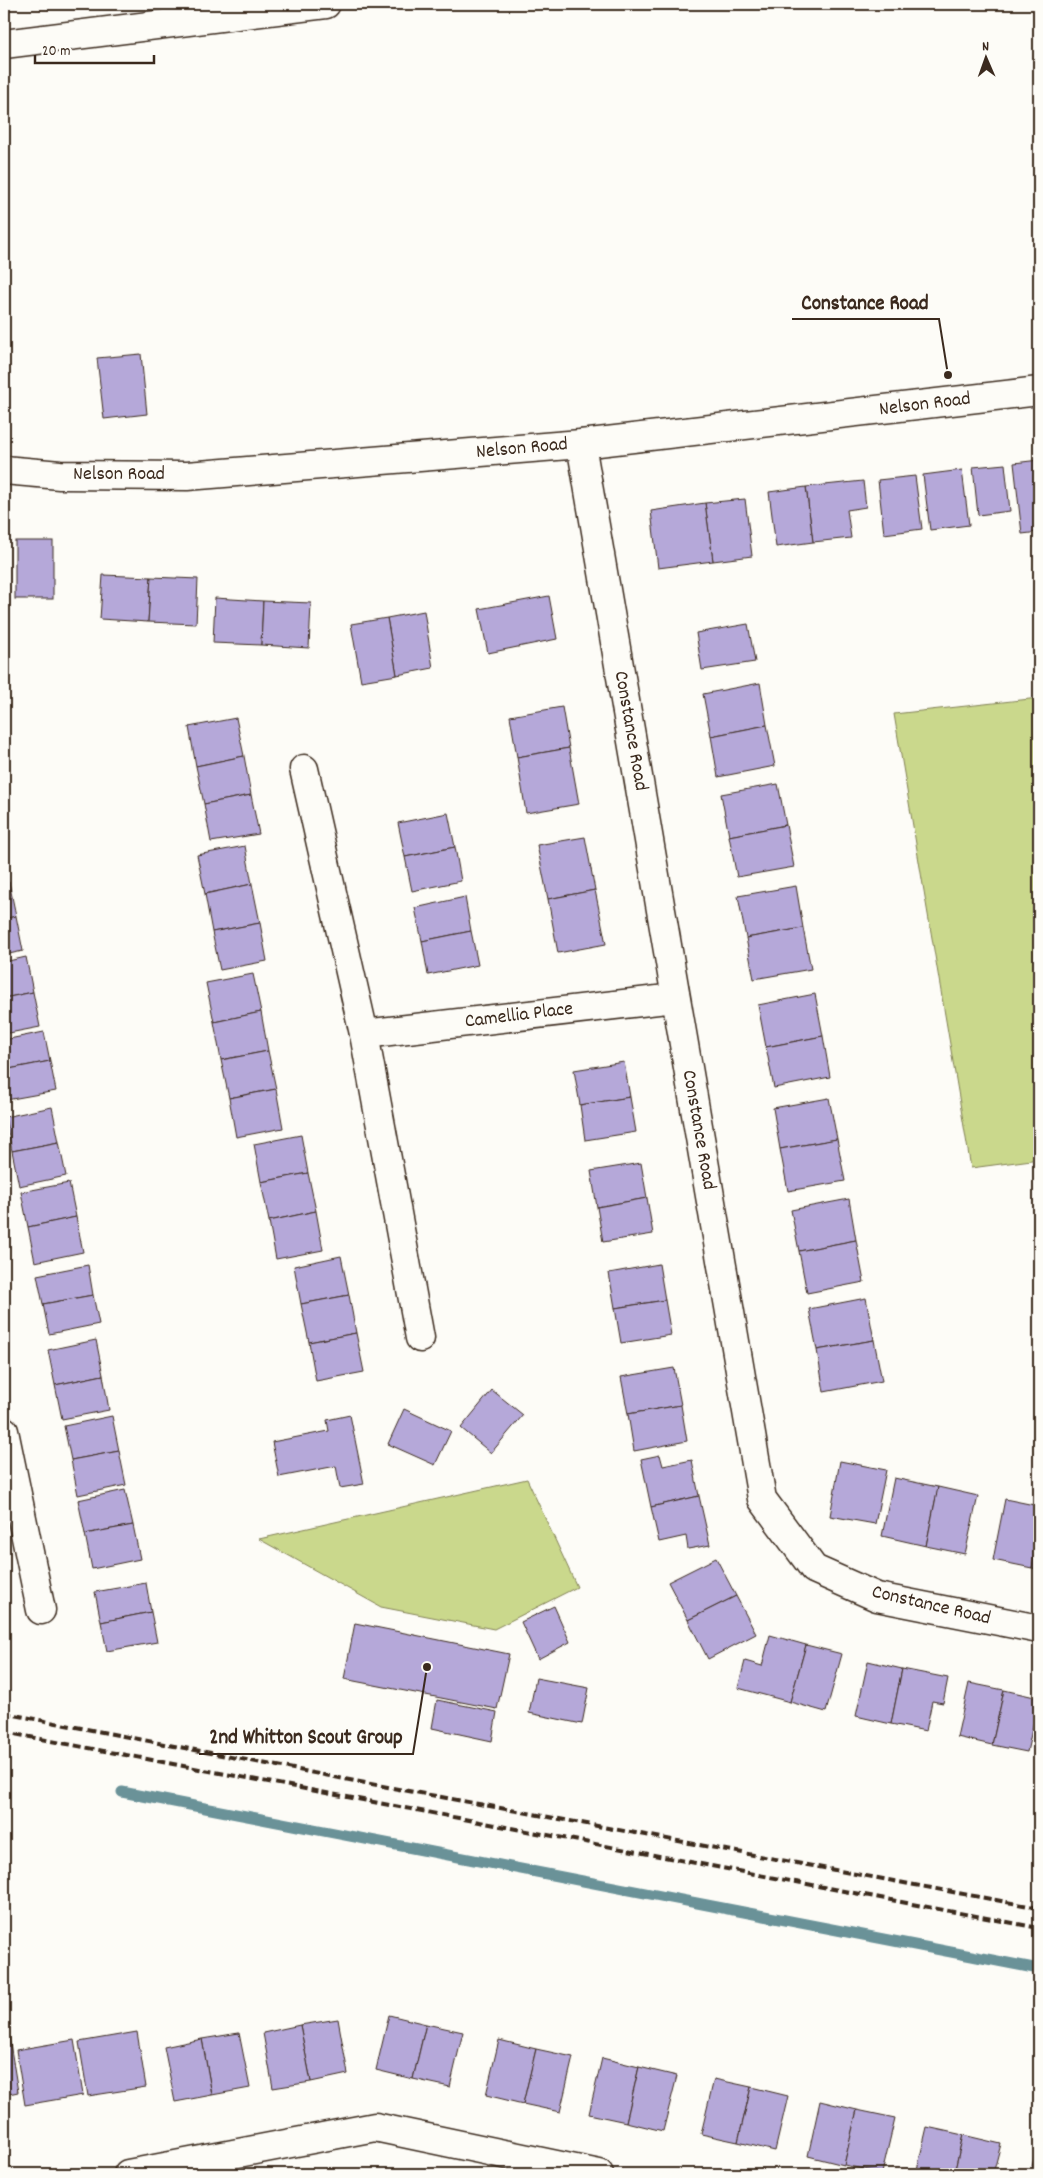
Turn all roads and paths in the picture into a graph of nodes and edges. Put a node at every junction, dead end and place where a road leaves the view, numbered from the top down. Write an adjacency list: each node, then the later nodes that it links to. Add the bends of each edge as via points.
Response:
1 (326, 4): 2 (street)
2 (4, 44)
3 (1039, 391): 4 (street, Nelson Road)
4 (581, 444): 5 (street, Nelson Road, via 187,476 60,475); 7 (street, Constance Road)
5 (4, 470)
6 (304, 770): 8 (street)
7 (675, 998): 8 (street, Camellia Place); 12 (street, Constance Road, via 762,1499 814,1569 877,1597)
8 (364, 1034): 9 (street)
9 (420, 1338)
10 (4, 1431): 11 (street)
11 (41, 1610)
12 (1039, 1629)
13 (128, 2174): 14 (street, via 375,2127)
14 (599, 2174)

